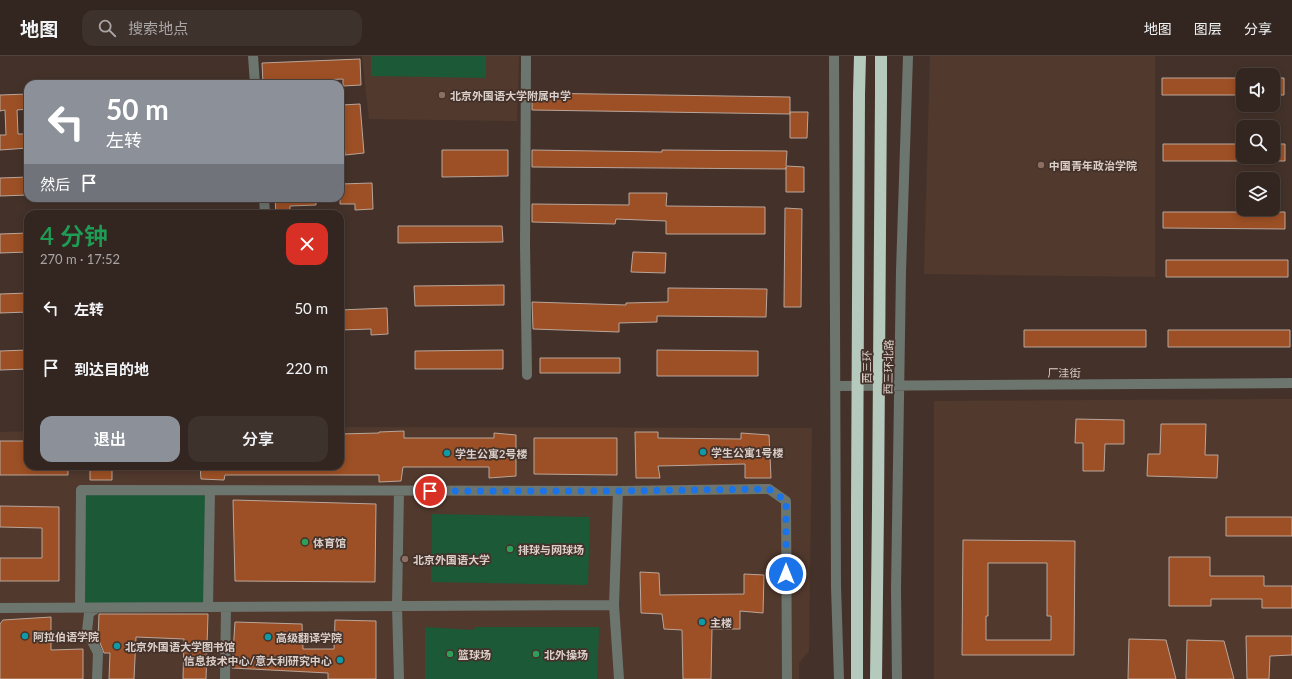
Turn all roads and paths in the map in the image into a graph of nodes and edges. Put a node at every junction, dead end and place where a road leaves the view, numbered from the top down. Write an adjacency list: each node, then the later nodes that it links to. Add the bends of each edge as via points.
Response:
1 (253, 56): 7 (street)
2 (526, 56): 8 (street)
3 (834, 56): 11 (street)
4 (860, 56): 28 (highway, 西三环, bridge)
5 (881, 56): 29 (highway, 西三环, bridge)
6 (908, 56): 10 (street, 西三环北路)
7 (255, 80)
8 (527, 375)
9 (1292, 383): 10 (street, 厂洼街)
10 (900, 385): 11 (street, 厂洼街); 30 (street, 西三环北路)
11 (836, 386): 27 (street, via 836,587)
12 (210, 491): 13 (street); 17 (street); 20 (street, via 81,490)
13 (399, 491): 14 (street); 16 (street)
14 (618, 491): 15 (street); 26 (street, via 769,489 786,501)
15 (614, 605): 16 (street); 25 (street)
16 (397, 606): 18 (street); 24 (street)
17 (208, 607): 18 (street); 21 (street)
18 (226, 607): 23 (street)
19 (0, 608): 20 (street)
20 (80, 608): 21 (street)
21 (93, 608): 22 (street, via 94,610 89,613 88,631 98,653)
22 (97, 679)
23 (225, 679)
24 (399, 679)
25 (619, 679)
26 (787, 679)
27 (839, 679)
28 (857, 679)
29 (876, 679)
30 (897, 679)

